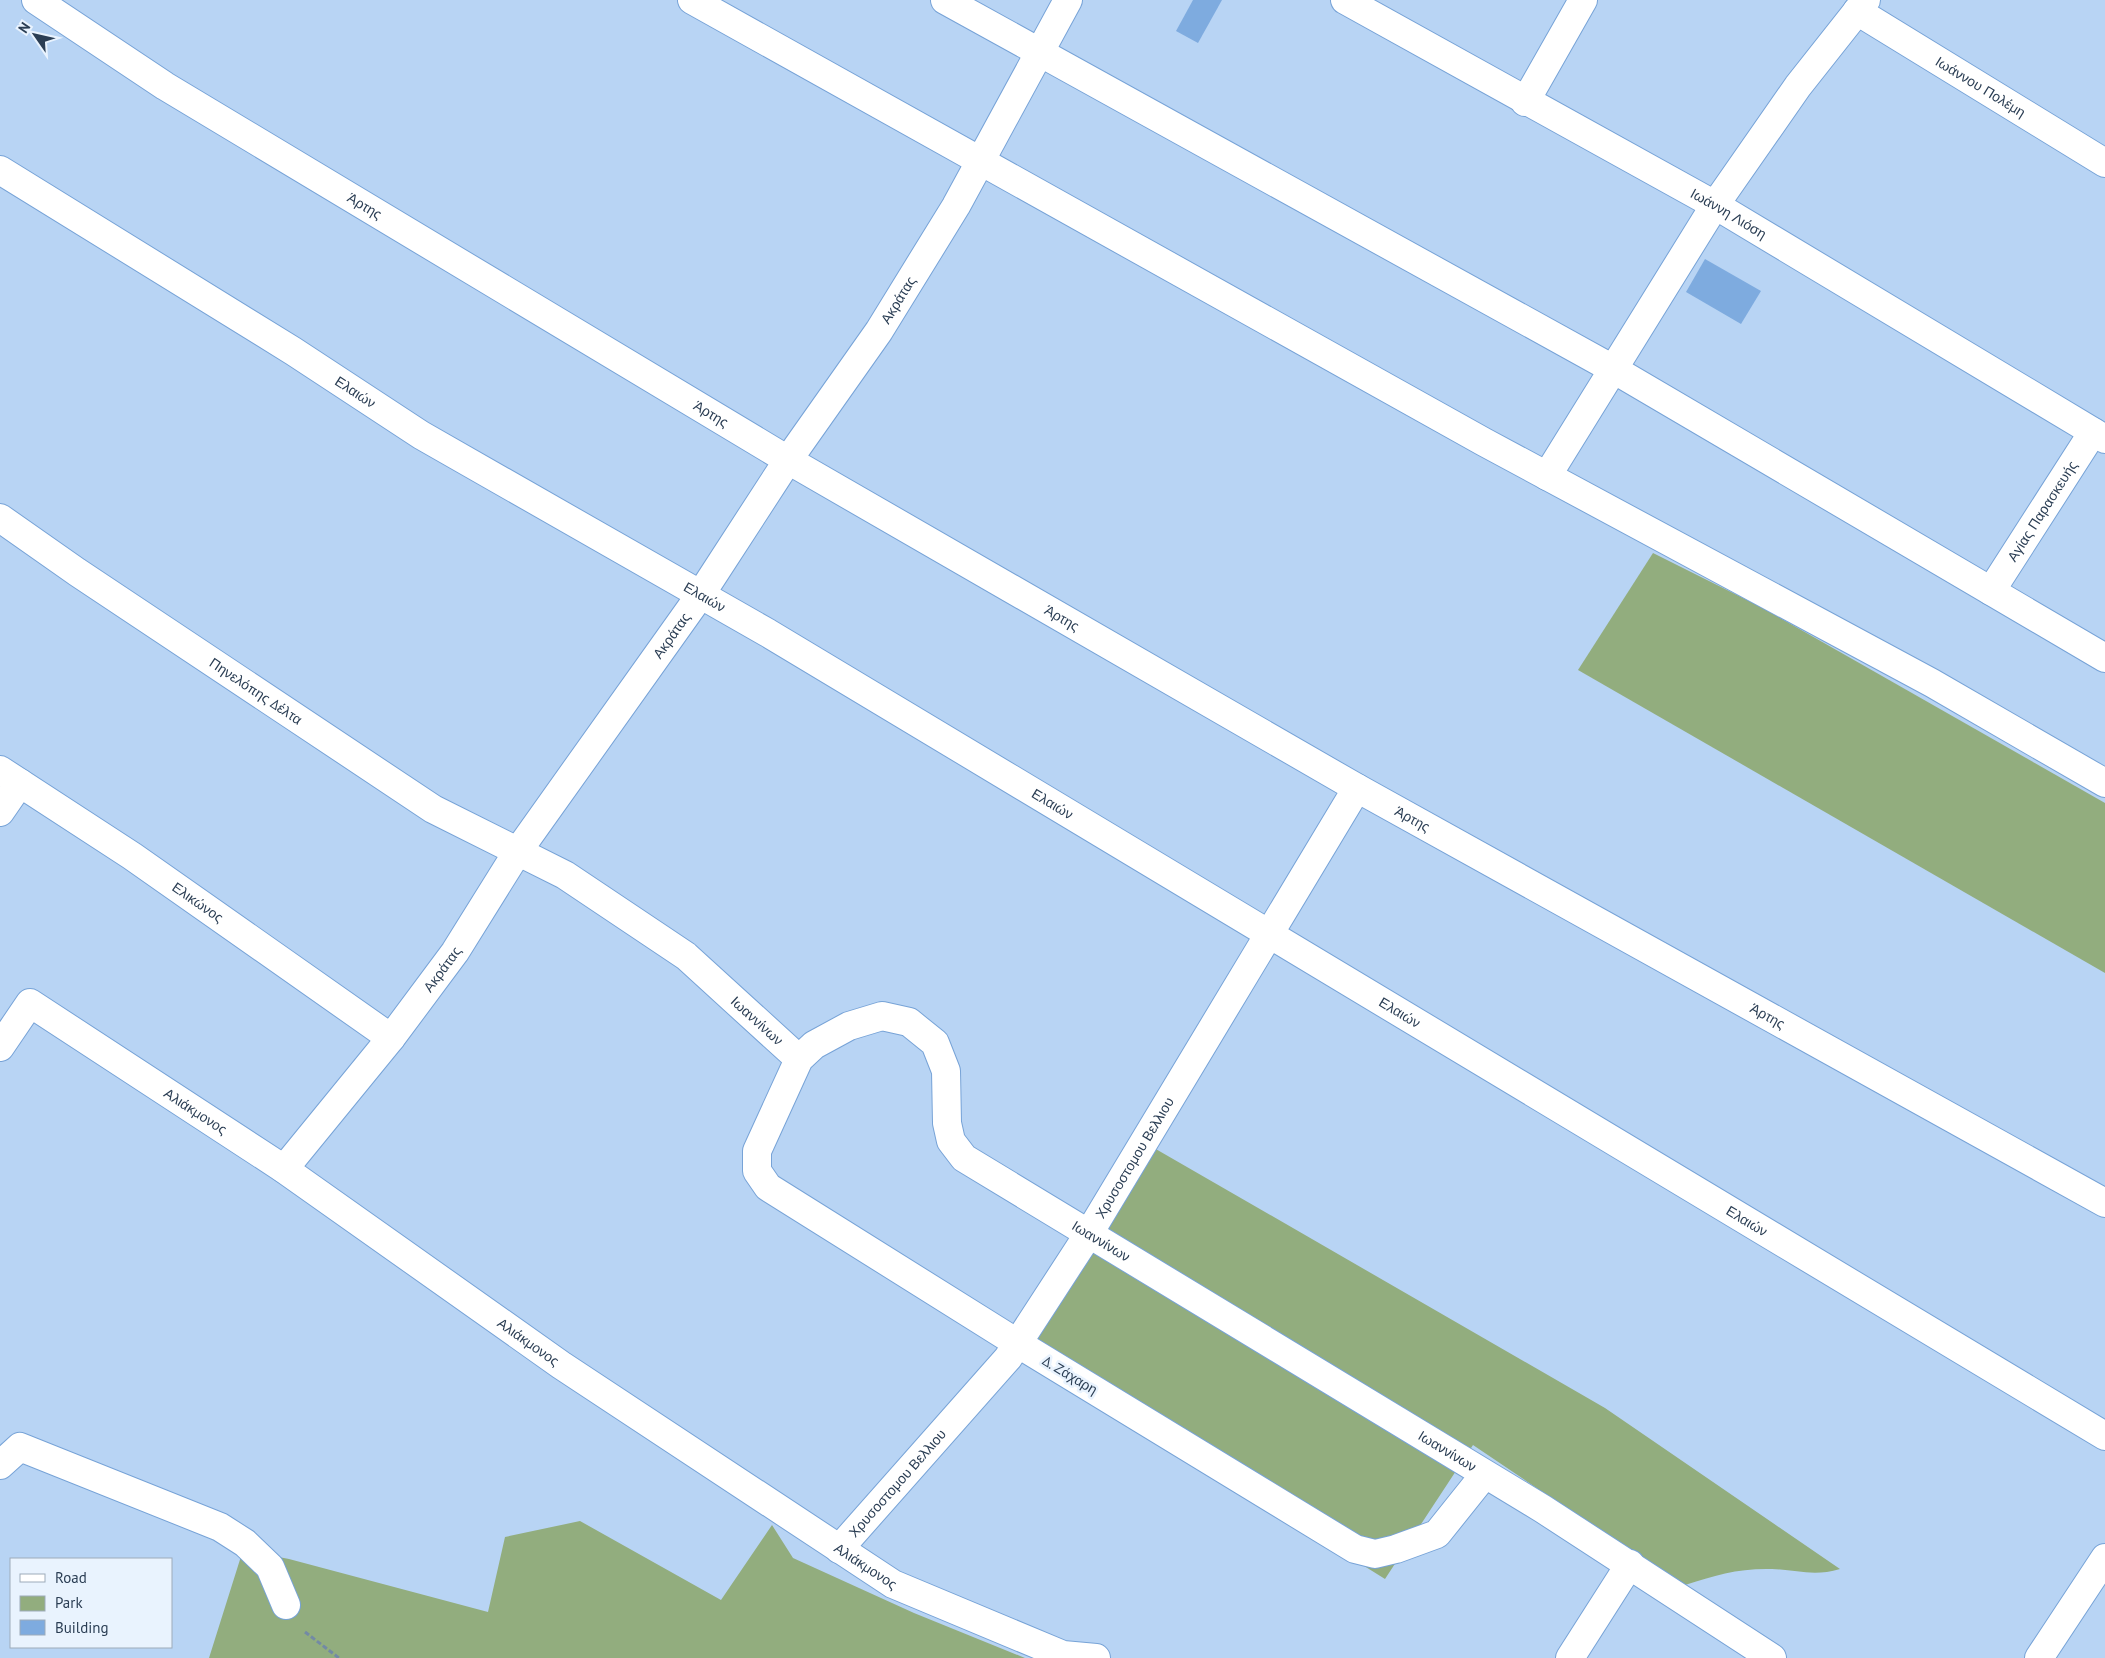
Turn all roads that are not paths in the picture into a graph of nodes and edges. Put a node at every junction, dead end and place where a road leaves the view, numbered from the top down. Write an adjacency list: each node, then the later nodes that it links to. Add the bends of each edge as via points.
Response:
1 (36, 0): 16 (street, Άρτης, via 165,86)
2 (692, 0): 10 (street)
3 (945, 0): 8 (street)
4 (1068, 0): 8 (street, Ακράτας)
5 (1344, 0): 9 (street, Ιωάννη Λιόση)
6 (1583, 0): 9 (street)
7 (1861, 6): 11 (street, Ιωάννου Πολέμη); 13 (street)
8 (1040, 52): 10 (street, Ακράτας); 14 (street)
9 (1525, 102): 13 (street, Ιωάννη Λιόση)
10 (981, 159): 16 (street, Ακράτας, via 879,331); 17 (street)
11 (2105, 163)
12 (0, 170): 20 (street, Ελαιών, via 293,351 421,435)
13 (1714, 205): 14 (street); 15 (street, Ιωάννη Λιόση)
14 (1613, 369): 17 (street); 19 (street)
15 (2099, 436): 19 (street, Αγίας Παρασκευής)
16 (788, 460): 20 (street, Ακράτας); 24 (street, Άρτης)
17 (1547, 476): 23 (street, via 1907,669)
18 (0, 518): 26 (street, Πηνελόπης Δέλτα, via 433,809)
19 (1991, 591): 21 (street)
20 (701, 594): 26 (street, Ακράτας); 27 (street, Ελαιών)
21 (2105, 658)
22 (10, 777): 25 (street); 28 (street, Ελικώνος, via 132,856)
23 (2105, 782)
24 (1357, 788): 27 (street, Χρυσοστομου Βελλιου); 32 (street, Άρτης)
25 (0, 812)
26 (518, 851): 28 (street, Ακράτας, via 455,952); 30 (street, Ιωαννίνων, via 565,876 686,956)
27 (1270, 934): 33 (street, Χρυσοστομου Βελλιου); 35 (street, Ελαιών)
28 (391, 1038): 31 (street, Ακράτας)
29 (0, 1047): 31 (street, Αλιάκμονος, via 30,1003)
30 (799, 1058): 33 (street, Ιωαννίνων, via 814,1045 849,1026 882,1016 909,1022 935,1043 946,1071 947,1123 951,1141 964,1158); 34 (street, Δ. Ζάχαρη, via 757,1151 757,1172 768,1187)
31 (284, 1169): 38 (street, Αλιάκμονος, via 561,1365)
32 (2105, 1203)
33 (1088, 1234): 34 (street, Χρυσοστομου Βελλιου); 37 (street, Ιωαννίνων)
34 (1018, 1343): 37 (street, Δ. Ζάχαρη, via 1356,1549 1375,1554 1437,1534); 38 (street, Χρυσοστομου Βελλιου)
35 (2105, 1436)
36 (0, 1465): 41 (street, via 20,1447 220,1527 245,1542 270,1567)
37 (1485, 1474): 40 (street, Ιωαννίνων)
38 (839, 1549): 42 (street, Αλιάκμονος, via 893,1584 1063,1654)
39 (2105, 1558): 45 (street)
40 (1630, 1564): 43 (street); 44 (street, Ιωαννίνων)
41 (286, 1605)
42 (1096, 1658)
43 (1570, 1658)
44 (1772, 1658)
45 (2039, 1658)

